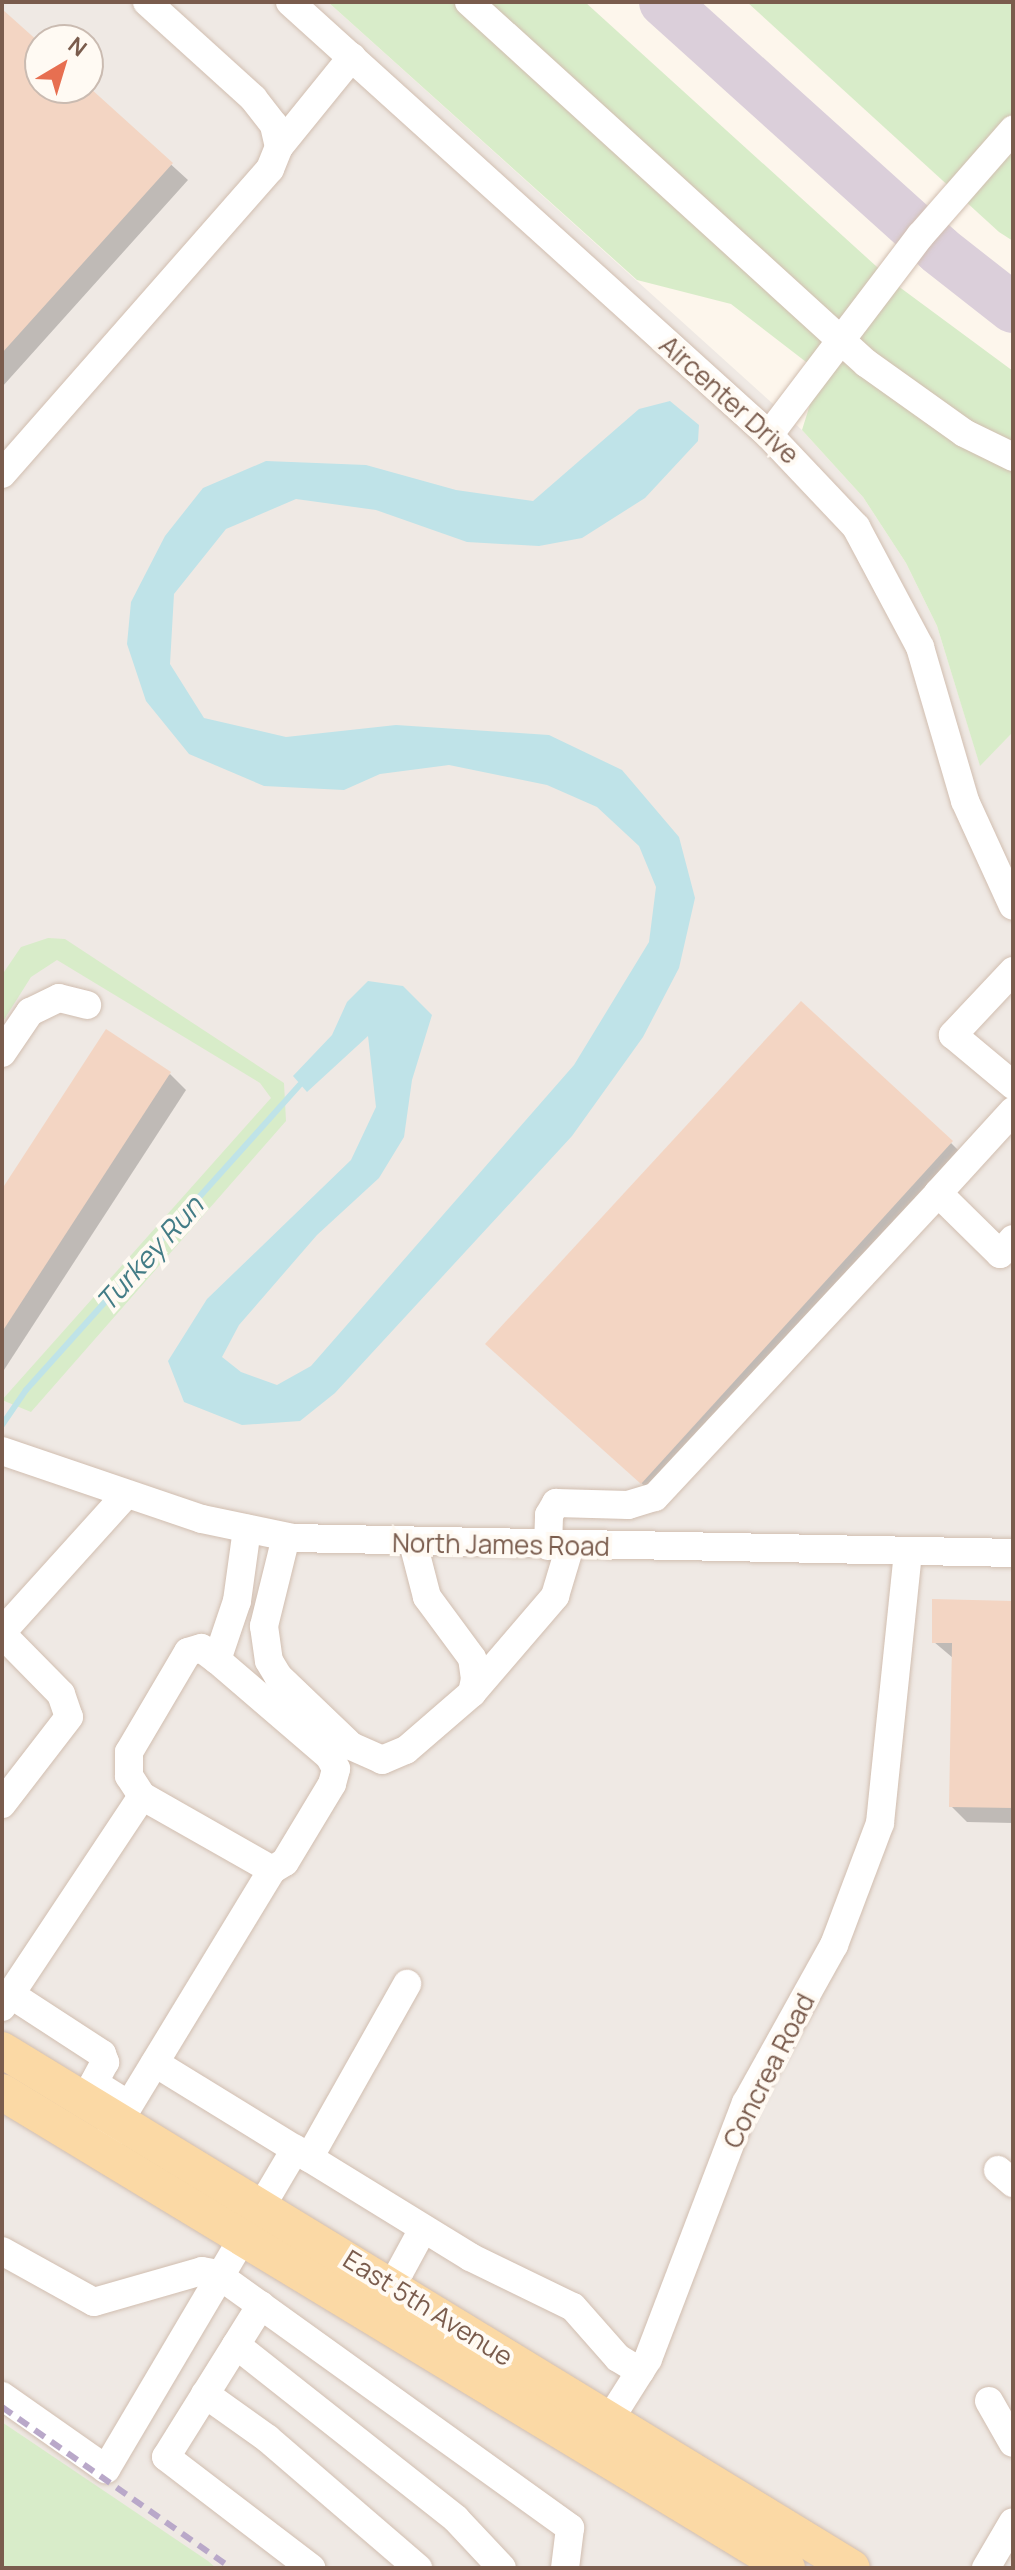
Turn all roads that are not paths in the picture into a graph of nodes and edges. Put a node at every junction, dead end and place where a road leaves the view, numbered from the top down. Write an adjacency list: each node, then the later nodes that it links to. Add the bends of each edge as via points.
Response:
1 (147, 2): 6 (street, via 253,98 274,125)
2 (290, 2): 4 (street, Aircenter Drive)
3 (469, 2): 7 (street)
4 (352, 57): 6 (street); 8 (street, Aircenter Drive)
5 (1013, 130): 7 (street, via 921,235)
6 (279, 147): 10 (street, via 270,169)
7 (842, 341): 8 (street); 9 (street, via 952,424)
8 (769, 435): 11 (street, Aircenter Drive, via 856,527 891,587 920,647 965,801)
9 (1013, 457)
10 (7, 458)
11 (1013, 906)
12 (1013, 971): 15 (street, via 953,1035)
13 (87, 1005): 14 (street, via 59,998 30,1012)
14 (2, 1053)
15 (1013, 1085)
16 (1013, 1111): 17 (street)
17 (938, 1193): 18 (street, via 1000,1254); 24 (street, via 655,1497 628,1505 556,1503 549,1515)
18 (1013, 1239)
19 (2, 1451): 20 (street, North James Road)
20 (126, 1495): 21 (street, North James Road); 27 (street)
21 (247, 1529): 22 (street, North James Road); 28 (street, via 237,1601)
22 (286, 1537): 23 (street, North James Road); 29 (street, via 263,1644 278,1676 351,1746 382,1760 396,1758)
23 (413, 1543): 24 (street, North James Road); 29 (street, via 427,1597 472,1658)
24 (559, 1546): 25 (street, North James Road); 29 (street, via 555,1596)
25 (908, 1552): 26 (street, North James Road); 49 (street, Concrea Road, via 880,1823 834,1945 746,2103)
26 (1013, 1553)
27 (2, 1633): 31 (street, via 61,1694 69,1717)
28 (217, 1660): 30 (street, via 201,1648 188,1652 129,1752 129,1776); 32 (street, via 329,1756 336,1769 292,1852)
29 (472, 1693)
30 (142, 1796): 32 (street); 34 (street)
31 (2, 1804)
32 (272, 1870): 36 (street)
33 (407, 1984): 40 (street)
34 (6, 2000): 38 (street, via 102,2054 105,2062 94,2083)
35 (2, 2050): 38 (main road, East 5th Avenue)
36 (155, 2063): 38 (street); 40 (street)
37 (2, 2092): 39 (main road, East 5th Avenue)
38 (125, 2113): 39 (street); 41 (main road, East 5th Avenue)
39 (100, 2152): 43 (main road, East 5th Avenue)
40 (302, 2154): 41 (street); 42 (street)
41 (260, 2204): 43 (street); 46 (main road, East 5th Avenue)
42 (423, 2229): 46 (street); 49 (street, via 573,2307 618,2358)
43 (240, 2237): 45 (street); 53 (main road, East 5th Avenue)
44 (2, 2251): 45 (street, via 94,2302 202,2271)
45 (217, 2274): 47 (street); 51 (street, via 106,2469)
46 (392, 2286): 53 (main road, East 5th Avenue)
47 (261, 2305): 48 (street); 60 (street, via 570,2528)
48 (236, 2345): 50 (street); 59 (street, via 456,2519)
49 (640, 2371): 53 (street, Concrea Road)
50 (205, 2394): 57 (street, via 166,2457); 58 (street, via 268,2439)
51 (2, 2396)
52 (989, 2401): 54 (street)
53 (600, 2434): 56 (main road, East 5th Avenue); 61 (main road, East 5th Avenue)
54 (1013, 2443)
55 (1013, 2522): 62 (street)
56 (838, 2565)
57 (311, 2568)
58 (418, 2568)
59 (502, 2568)
60 (565, 2568)
61 (787, 2568)
62 (986, 2568)

